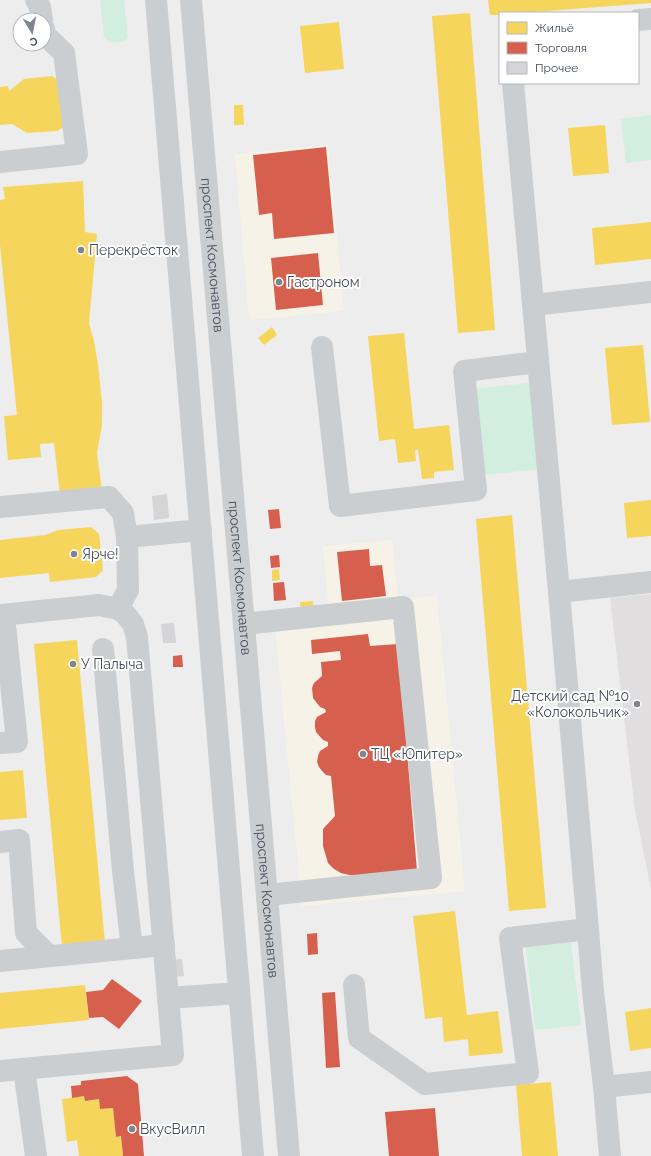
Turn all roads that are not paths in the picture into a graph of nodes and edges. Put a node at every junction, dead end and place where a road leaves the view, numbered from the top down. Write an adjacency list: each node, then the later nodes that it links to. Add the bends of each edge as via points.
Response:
1 (36, 0): 4 (street)
2 (156, 0): 15 (street)
3 (191, 0): 21 (street, проспект Космонавтов)
4 (41, 12)
5 (651, 19): 6 (street)
6 (639, 20)
7 (52, 42): 9 (street, via 64,53 77,154)
8 (513, 84): 11 (street)
9 (0, 162)
10 (651, 292): 11 (street)
11 (533, 305): 13 (street)
12 (322, 347): 13 (street, via 340,506 476,490 464,371)
13 (538, 362): 18 (street)
14 (0, 507): 16 (street, via 109,497 123,513)
15 (200, 530): 16 (street); 34 (street)
16 (127, 537): 19 (street, via 128,590)
17 (651, 582): 18 (street)
18 (559, 592): 28 (street)
19 (118, 609): 20 (street, via 99,606); 25 (street, via 133,624 137,637)
20 (2, 615): 23 (street, via 17,742)
21 (244, 624): 27 (street, проспект Космонавтов); 27 (street, via 403,607 431,878)
22 (103, 649): 26 (street)
23 (0, 744)
24 (0, 842): 31 (street, via 19,840 26,933)
25 (157, 868): 26 (street); 30 (street)
26 (123, 872): 29 (street)
27 (267, 895): 42 (street, проспект Космонавтов)
28 (588, 929): 33 (street, via 510,938 528,1073 425,1084 359,1038); 39 (street, via 592,992)
29 (131, 940)
30 (164, 945): 31 (street); 35 (street)
31 (49, 956): 32 (street)
32 (0, 961)
33 (354, 985)
34 (240, 993): 35 (street); 41 (street)
35 (168, 998): 36 (street, via 173,1055)
36 (24, 1069): 37 (street); 40 (street)
37 (0, 1071)
38 (651, 1082): 39 (street)
39 (604, 1087): 43 (street)
40 (36, 1156)
41 (253, 1156)
42 (289, 1156)
43 (610, 1156)

